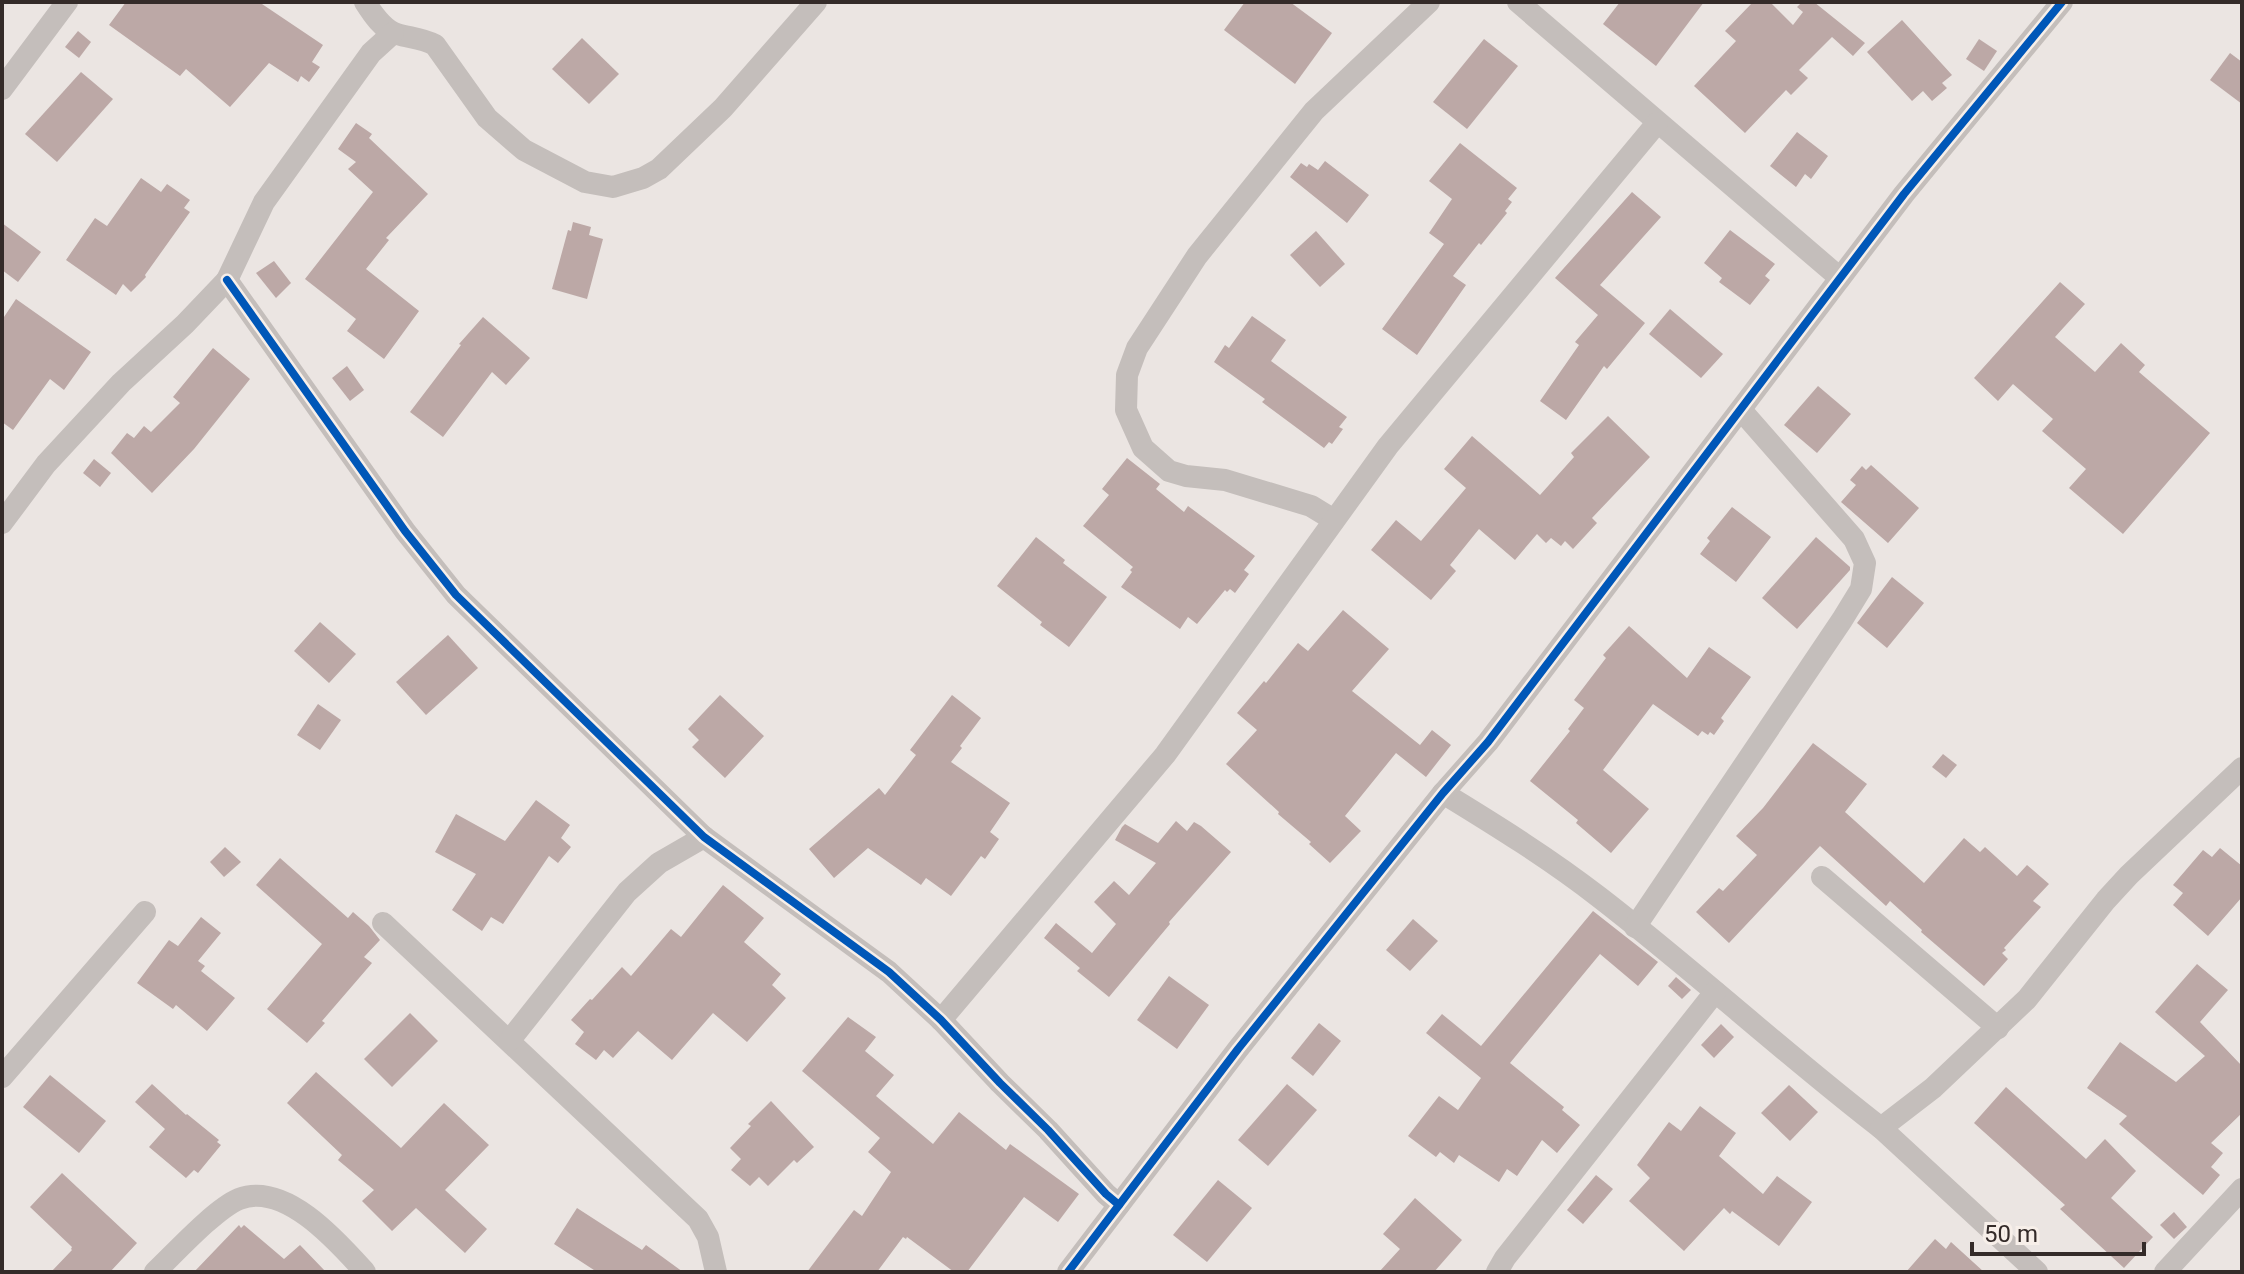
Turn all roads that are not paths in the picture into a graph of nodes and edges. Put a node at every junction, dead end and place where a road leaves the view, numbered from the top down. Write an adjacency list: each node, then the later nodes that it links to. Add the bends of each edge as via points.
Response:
1 (67, 2): 8 (street)
2 (365, 2): 7 (street)
3 (816, 2): 7 (street, via 723,108 659,169 613,187 585,182 524,150 487,118 435,45)
4 (1429, 2): 14 (street, via 1314,111 1197,256 1137,348 1127,375 1126,410 1143,448 1169,471 1225,480 1311,506)
5 (1518, 2): 9 (street)
6 (2051, 5): 10 (street)
7 (393, 33): 11 (street, via 371,53 264,202)
8 (2, 89)
9 (1657, 123): 10 (street); 14 (street, via 1388,446)
10 (1840, 278): 12 (street)
11 (227, 280): 13 (street); 18 (street, via 456,595)
12 (1741, 410): 17 (street, via 1488,742); 22 (street, via 1854,539 1865,563 1861,589)
13 (9, 497): 15 (street)
14 (1334, 520): 24 (street, via 1165,755)
15 (2, 523)
16 (2242, 768): 25 (street, via 2129,875)
17 (1443, 793): 22 (street, via 1538,853); 30 (street)
18 (704, 837): 24 (street, via 889,972); 26 (street, via 659,863 627,892)
19 (1822, 877): 25 (street)
20 (145, 912): 27 (street)
21 (383, 923): 26 (street)
22 (1635, 927): 23 (street)
23 (1715, 992): 28 (street); 31 (street)
24 (941, 1020): 30 (street)
25 (1998, 1028): 28 (street)
26 (510, 1040): 34 (street, via 698,1219)
27 (2, 1077)
28 (1881, 1128): 36 (street)
29 (2242, 1189): 37 (street)
30 (1119, 1205): 35 (street)
31 (1506, 1267)
32 (155, 1272): 33 (street, via 220,1211 252,1196 273,1199 307,1215)
33 (365, 1272)
34 (716, 1272)
35 (1068, 1272)
36 (2037, 1272)
37 (2165, 1272)

